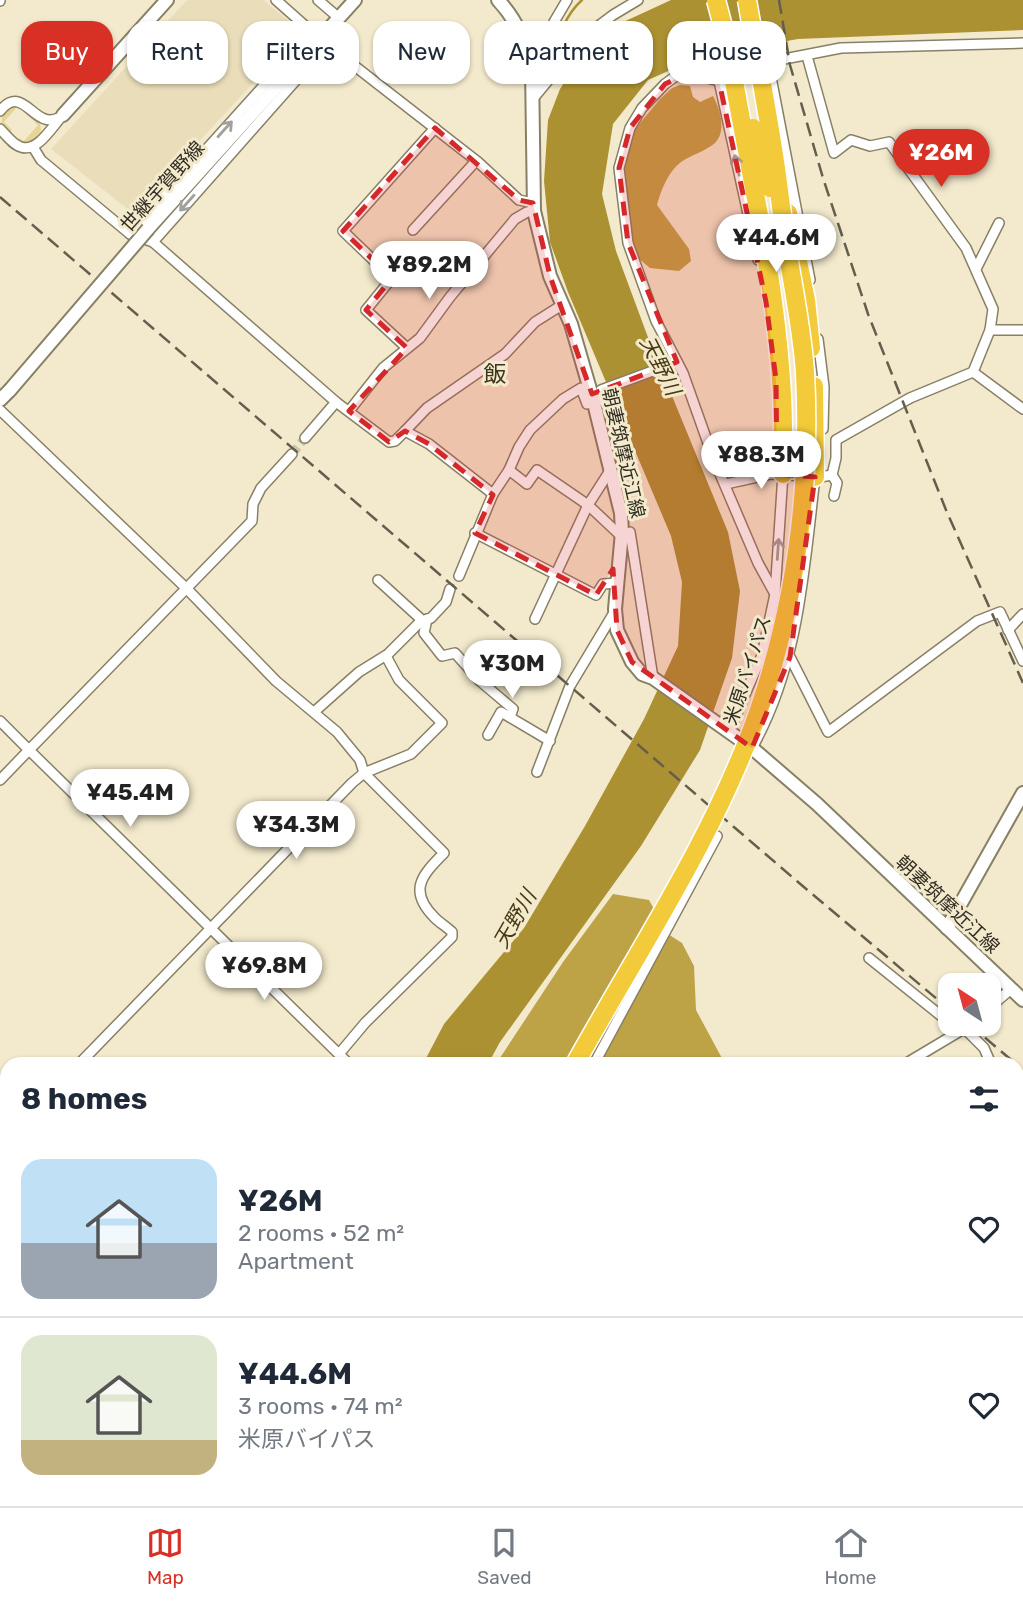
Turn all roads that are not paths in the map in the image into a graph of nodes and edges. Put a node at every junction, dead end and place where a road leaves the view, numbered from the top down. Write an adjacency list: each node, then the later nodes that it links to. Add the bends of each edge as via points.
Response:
1 (167, 0): 28 (main road)
2 (276, 0): 11 (street)
3 (318, 0): 10 (street)
4 (355, 0): 10 (main road, 世継宇賀野線)
5 (498, 0): 26 (main road, 朝妻筑摩近江線, via 527,45)
6 (567, 0): 26 (street, via 554,22)
7 (638, 0): 26 (street, via 585,36)
8 (716, 0): 13 (highway, 米原バイパス, bridge)
9 (747, 0): 34 (highway, 米原バイパス, bridge)
10 (340, 18): 12 (main road, 世継宇賀野線)
11 (300, 21)
12 (337, 21)
13 (721, 21)
14 (1023, 43): 15 (street, via 841,48)
15 (807, 56): 16 (street); 42 (street, via 834,153 851,140 870,146 889,142 966,248)
16 (786, 59)
17 (359, 69): 30 (street)
18 (667, 83): 47 (street, via 630,128 619,168 628,243)
19 (275, 84): 39 (street, one-way to 19)
20 (279, 84): 49 (main road, 世継宇賀野線, bridge)
21 (293, 84): 40 (street, one-way to 40)
22 (720, 84): 60 (street, one-way to 22, via 776,380 766,302)
23 (734, 84): 60 (highway, bridge, via 773,301 782,379)
24 (740, 84): 41 (highway, 米原バイパス, bridge)
25 (772, 84): 61 (street, via 815,315 824,387)
26 (532, 100): 36 (main road, 朝妻筑摩近江線)
27 (0, 111): 29 (street, via 14,101 24,103)
28 (63, 115): 29 (street); 32 (street)
29 (42, 119): 32 (street)
30 (435, 128): 35 (street); 46 (street, via 343,231 393,278 366,310)
31 (0, 129): 33 (street, via 21,147)
32 (43, 137): 33 (street)
33 (33, 147): 39 (street, via 41,160)
34 (774, 156): 41 (highway, 米原バイパス, bridge); 61 (highway, bridge, via 806,300)
35 (476, 161): 36 (street, via 519,200); 38 (street)
36 (534, 207): 43 (main road, 朝妻筑摩近江線, via 550,276); 46 (street, via 515,219 420,338)
37 (999, 223): 42 (street)
38 (413, 230)
39 (130, 234): 40 (street)
40 (153, 242): 50 (street)
41 (787, 249): 109 (highway, 米原バイパス, bridge, via 804,372 806,447 788,612 758,712 717,809)
42 (976, 269): 44 (street, via 993,309)
43 (562, 304): 51 (main road, 朝妻筑摩近江線); 55 (street)
44 (990, 330): 45 (street); 48 (street)
45 (1023, 330)
46 (407, 348): 54 (street, via 383,368)
47 (673, 364): 51 (street, via 601,390 602,400); 62 (street)
48 (973, 372): 52 (street); 61 (street, via 909,398 836,440 836,458)
49 (0, 400)
50 (336, 402): 54 (street); 56 (street)
51 (594, 403): 58 (main road, 朝妻筑摩近江線); 59 (street, via 587,404 581,388 563,399 530,430)
52 (1023, 409)
53 (0, 410): 72 (street)
54 (349, 411): 55 (street, via 389,442)
55 (405, 431): 63 (street)
56 (305, 438)
57 (292, 454): 72 (street, via 261,488 253,504 252,521)
58 (611, 469): 65 (street); 67 (main road, 朝妻筑摩近江線)
59 (509, 470): 63 (street); 65 (street, via 527,484 537,470)
60 (780, 474): 61 (street); 62 (street); 74 (street, one-way to 60)
61 (822, 476): 64 (street, via 837,483); 81 (street)
62 (726, 484): 74 (street)
63 (493, 494): 66 (street)
64 (834, 496)
65 (588, 505): 67 (street); 68 (street)
66 (475, 533): 68 (street); 69 (street)
67 (621, 536): 71 (main road, 朝妻筑摩近江線); 83 (street, via 630,532)
68 (555, 573): 71 (street, via 596,595 603,584); 77 (street)
69 (459, 576)
70 (378, 580): 78 (street)
71 (618, 583): 75 (main road, 朝妻筑摩近江線)
72 (187, 589): 84 (street, via 276,681); 91 (street)
73 (450, 589): 78 (street, via 446,602)
74 (775, 594): 87 (street, via 762,655)
75 (615, 609): 83 (main road, 朝妻筑摩近江線, via 623,646 642,674); 89 (street, via 570,686)
76 (1023, 614): 79 (street)
77 (535, 619)
78 (425, 620): 80 (street); 85 (street, via 424,633 442,656 455,653 513,709)
79 (1008, 630): 81 (street, via 1000,612 977,621 828,732); 82 (street)
80 (386, 656): 84 (street, via 359,672); 93 (street, via 399,680 442,723 411,754)
81 (790, 657): 90 (street)
82 (1023, 661)
83 (656, 680): 87 (main road, 朝妻筑摩近江線)
84 (314, 712): 93 (street, via 360,760)
85 (510, 717): 88 (street, via 501,712); 89 (street)
86 (0, 721): 91 (street)
87 (724, 729): 90 (main road, 朝妻筑摩近江線)
88 (488, 734)
89 (550, 741): 92 (street)
90 (752, 748): 97 (main road, 朝妻筑摩近江線)
91 (29, 750): 94 (street); 98 (street)
92 (537, 772)
93 (365, 774): 98 (street, via 352,782); 106 (street, via 444,853 424,877 419,891 420,900 452,937)
94 (0, 780)
95 (1023, 793): 97 (main road)
96 (717, 836): 110 (street)
97 (947, 928): 100 (main road, 朝妻筑摩近江線)
98 (210, 929): 106 (street); 107 (street)
99 (869, 958): 103 (street)
100 (1011, 989): 101 (street); 102 (main road, 朝妻筑摩近江線)
101 (1001, 998)
102 (1023, 1000)
103 (938, 1013)
104 (952, 1036): 111 (street)
105 (973, 1036): 112 (street)
106 (339, 1054): 108 (street)
107 (86, 1057)
108 (342, 1057)
109 (579, 1057)
110 (598, 1057)
111 (917, 1057)
112 (988, 1057)

